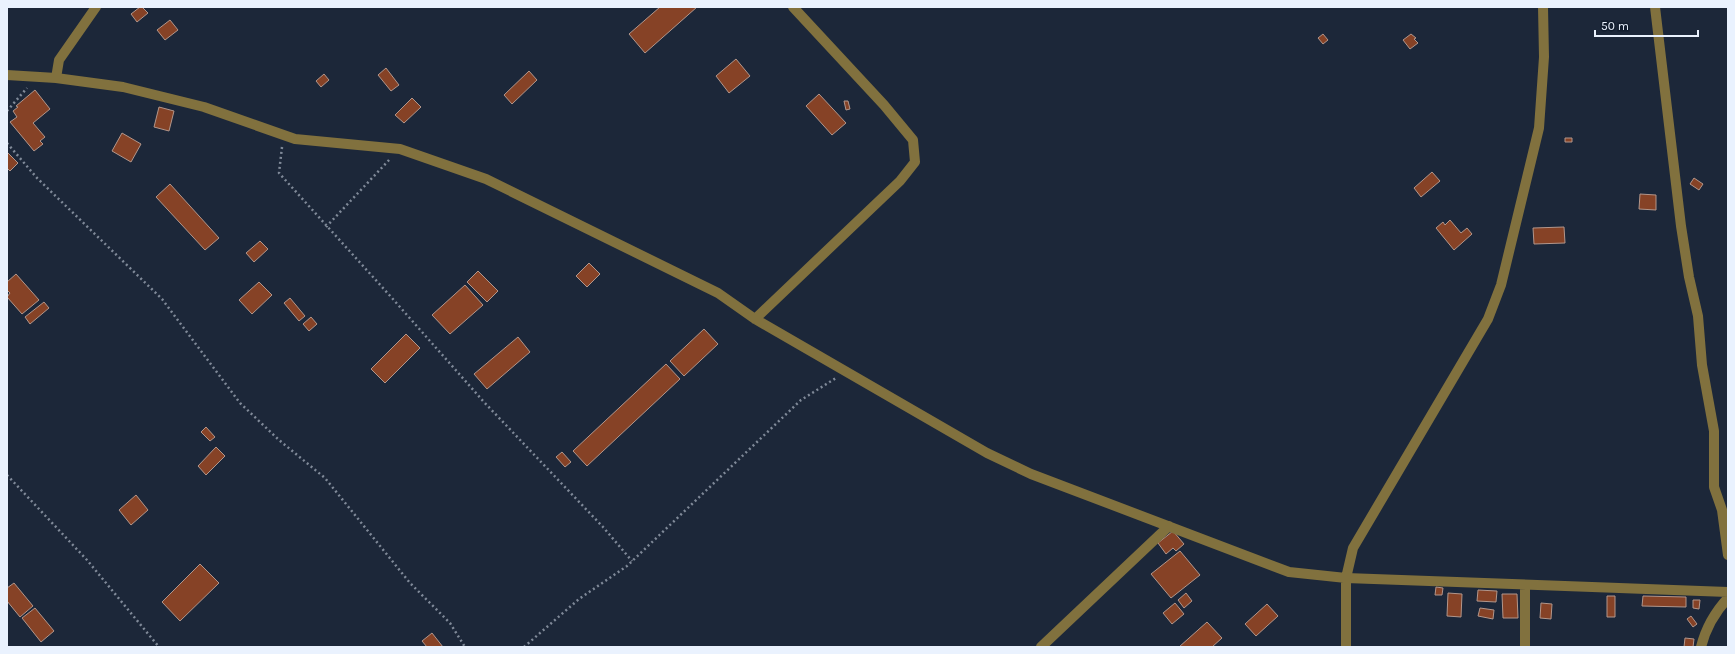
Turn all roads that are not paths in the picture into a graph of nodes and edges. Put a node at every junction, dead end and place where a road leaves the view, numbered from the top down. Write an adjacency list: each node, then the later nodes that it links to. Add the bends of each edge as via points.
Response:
1 (96, 7): 6 (street, via 59,60)
2 (793, 7): 7 (street, via 913,140 915,162 900,181)
3 (1543, 7): 10 (street, via 1544,57 1540,128 1501,286 1488,319 1352,548)
4 (1655, 7): 9 (street, via 1681,226 1698,316 1702,365 1714,431 1714,487 1722,510)
5 (7, 75): 6 (street)
6 (56, 78): 7 (street, via 124,87 204,107 295,139 400,149 493,183 718,293)
7 (755, 320): 8 (street, via 987,453 1031,474)
8 (1169, 526): 10 (street, via 1289,572); 14 (street)
9 (1728, 556)
10 (1346, 578): 11 (street); 15 (street)
11 (1525, 586): 12 (street); 16 (street)
12 (1728, 592)
13 (1728, 598): 17 (street, via 1717,610 1704,632)
14 (1041, 647)
15 (1346, 647)
16 (1525, 647)
17 (1701, 647)

